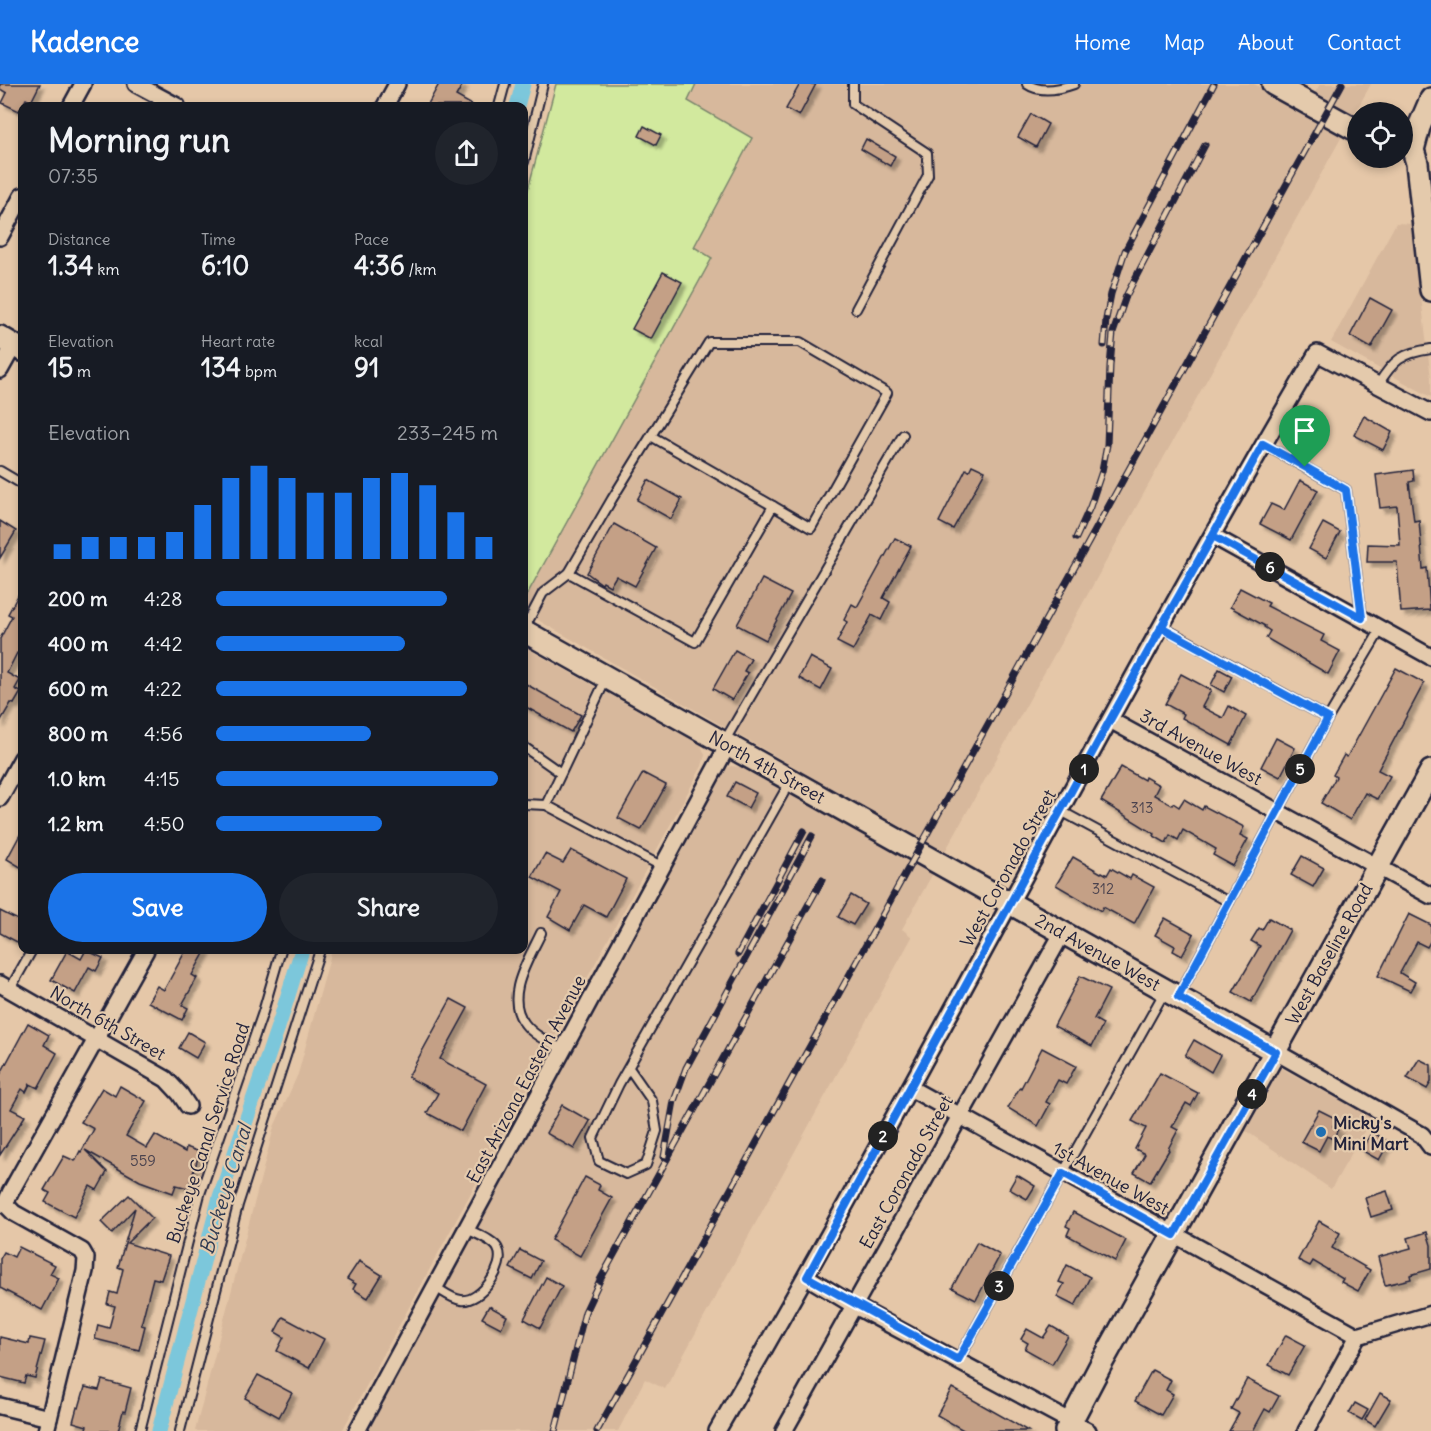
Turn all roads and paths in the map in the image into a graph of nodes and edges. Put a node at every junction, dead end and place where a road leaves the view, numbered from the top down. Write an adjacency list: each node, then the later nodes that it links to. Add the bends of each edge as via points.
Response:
1 (84, 84): 11 (street)
2 (136, 84): 12 (street)
3 (397, 84): 13 (street)
4 (505, 84): 14 (lane)
5 (543, 84): 16 (lane)
6 (853, 84): 22 (lane, via 853,104 927,153 928,175)
7 (1027, 84): 8 (lane, via 1034,89)
8 (1074, 84)
9 (1273, 84): 15 (main road)
10 (1431, 99): 17 (main road, via 1413,150)
11 (73, 102)
12 (170, 102)
13 (387, 102)
14 (500, 102)
15 (1347, 125)
16 (528, 146)
17 (1417, 163): 20 (main road)
18 (18, 203): 19 (street)
19 (0, 237)
20 (1430, 267): 21 (main road)
21 (1431, 290)
22 (856, 309)
23 (12, 344): 25 (street)
24 (1431, 349): 26 (lane, via 1401,357)
25 (0, 370)
26 (1378, 385): 27 (street); 30 (street, West Coronado Street, via 1317,353)
27 (1431, 413)
28 (903, 435): 45 (lane)
29 (651, 436): 33 (lane); 33 (lane, via 709,342 800,342 887,393 811,528); 35 (lane)
30 (1263, 444): 34 (street, West Coronado Street); 36 (lane, via 1346,490)
31 (0, 471): 32 (lane)
32 (18, 482)
33 (773, 506): 35 (lane, via 695,642)
34 (1213, 536): 36 (street); 38 (street, West Coronado Street)
35 (569, 573): 37 (lane, via 543,593)
36 (1362, 618): 39 (street)
37 (528, 623)
38 (1161, 627): 43 (lane); 44 (street, West Coronado Street)
39 (1381, 629): 41 (street); 43 (lane)
40 (528, 633): 42 (main road, North 4th Street)
41 (1431, 657)
42 (607, 678): 45 (main road, North 4th Street); 49 (lane)
43 (1328, 718): 55 (lane)
44 (1110, 720): 54 (street, West Coronado Street); 55 (street, 3rd Avenue West)
45 (726, 744): 50 (main road, North 4th Street); 57 (street, East Arizona Eastern Avenue)
46 (528, 750): 49 (lane)
47 (18, 765): 51 (street)
48 (1431, 771): 56 (main road, West Baseline Road)
49 (561, 773): 53 (lane)
50 (791, 781): 60 (main road, North 4th Street); 72 (lane)
51 (0, 798)
52 (528, 804): 53 (lane)
53 (546, 805): 57 (lane)
54 (1061, 811): 59 (lane); 60 (street, West Coronado Street)
55 (1277, 811): 56 (street, 3rd Avenue West); 59 (lane)
56 (1378, 866): 58 (street, 3rd Avenue West); 71 (main road, West Baseline Road)
57 (663, 867): 70 (street, East Arizona Eastern Avenue)
58 (1431, 896)
59 (1229, 902): 68 (lane)
60 (1010, 903): 61 (main road, 2nd Avenue West); 73 (street, West Coronado Street)
61 (1063, 932): 68 (main road, 2nd Avenue West); 75 (street, East Coronado Street)
62 (541, 933): 70 (lane, via 519,982 518,1013 535,1034)
63 (29, 954): 67 (lane)
64 (144, 954): 69 (street)
65 (280, 954): 89 (lane, Buckeye Canal Service Road, via 200,1194)
66 (319, 954): 90 (lane, via 238,1205)
67 (5, 986): 69 (street, North 6th Street)
68 (1172, 993): 71 (main road, 2nd Avenue West); 77 (lane)
69 (97, 1038): 74 (street, North 6th Street, via 166,1079); 87 (street, via 5,1204 75,1247 86,1258)
70 (564, 1050): 78 (street, East Arizona Eastern Avenue)
71 (1276, 1052): 76 (street, 2nd Avenue West, via 1422,1135); 79 (main road, West Baseline Road)
72 (629, 1068): 72 (lane, via 593,1138 599,1161 626,1174 646,1165 657,1131 652,1101)
73 (910, 1088): 75 (street, 1st Avenue West); 80 (street, West Coronado Street)
74 (188, 1106)
75 (959, 1116): 77 (street, 1st Avenue West); 82 (street, East Coronado Street)
76 (1431, 1147)
77 (1063, 1173): 79 (street, 1st Avenue West); 85 (lane)
78 (467, 1229): 81 (street, East Arizona Eastern Avenue); 81 (lane, via 498,1249 496,1270 483,1292 473,1298 461,1300)
79 (1174, 1235): 84 (street, 1st Avenue West); 88 (main road, West Baseline Road, via 1100,1366)
80 (807, 1277): 82 (street); 92 (street)
81 (435, 1287): 91 (street, East Arizona Eastern Avenue)
82 (855, 1306): 85 (street); 93 (street, East Coronado Street)
83 (1431, 1314): 84 (street)
84 (1358, 1336): 94 (street)
85 (958, 1360): 88 (street)
86 (0, 1406): 87 (street)
87 (48, 1424)
88 (1076, 1428)
89 (140, 1431)
90 (180, 1431)
91 (357, 1431)
92 (717, 1431)
93 (784, 1431)
94 (1306, 1431)

